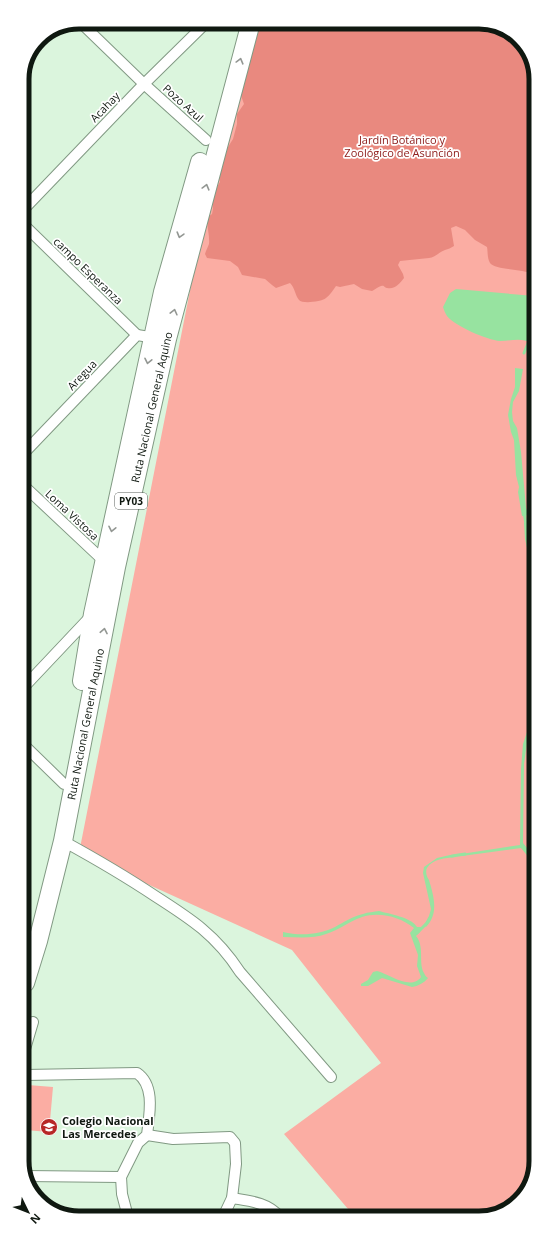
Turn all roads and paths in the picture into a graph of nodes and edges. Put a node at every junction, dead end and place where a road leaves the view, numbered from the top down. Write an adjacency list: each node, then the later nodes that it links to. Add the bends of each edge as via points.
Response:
1 (87, 29): 5 (street, Pozo Azul)
2 (200, 29): 5 (street, Acahay)
3 (236, 29): 6 (highway, Ruta Nacional General Aquino / PY03)
4 (249, 29): 9 (highway, Ruta Nacional General Aquino / PY03, one-way to 4)
5 (144, 84): 6 (street, Pozo Azul); 7 (street, Acahay)
6 (206, 140): 9 (highway, Ruta Nacional General Aquino / PY03, one-way to 9)
7 (29, 204)
8 (29, 230): 9 (street, campo Esperanza)
9 (152, 337): 10 (street, Aregua); 12 (highway, Ruta Nacional General Aquino / PY03, one-way to 12); 17 (highway, Ruta Nacional General Aquino / PY03, one-way to 9, via 116,566)
10 (29, 449)
11 (29, 491): 12 (street, Loma Vistosa)
12 (105, 562): 13 (highway, Ruta Nacional General Aquino / PY03)
13 (94, 614): 14 (street); 16 (highway, Ruta Nacional General Aquino / PY03)
14 (29, 682)
15 (29, 750): 16 (street)
16 (64, 784): 18 (highway, Ruta Nacional General Aquino / PY03, via 54,836)
17 (63, 841): 19 (highway, Ruta Nacional General Aquino / PY03); 23 (street, via 117,870 209,934)
18 (29, 934)
19 (29, 970)
20 (33, 1022): 21 (street)
21 (29, 1035)
22 (29, 1075): 24 (street, via 137,1073 147,1084 150,1104)
23 (331, 1076)
24 (147, 1135): 26 (street, via 138,1143); 27 (street, via 173,1139 230,1137 235,1143 236,1164)
25 (32, 1176): 26 (street)
26 (122, 1177): 28 (street, via 122,1194)
27 (232, 1198): 29 (street); 30 (street, via 264,1205)
28 (126, 1211)
29 (226, 1211)
30 (275, 1211)

